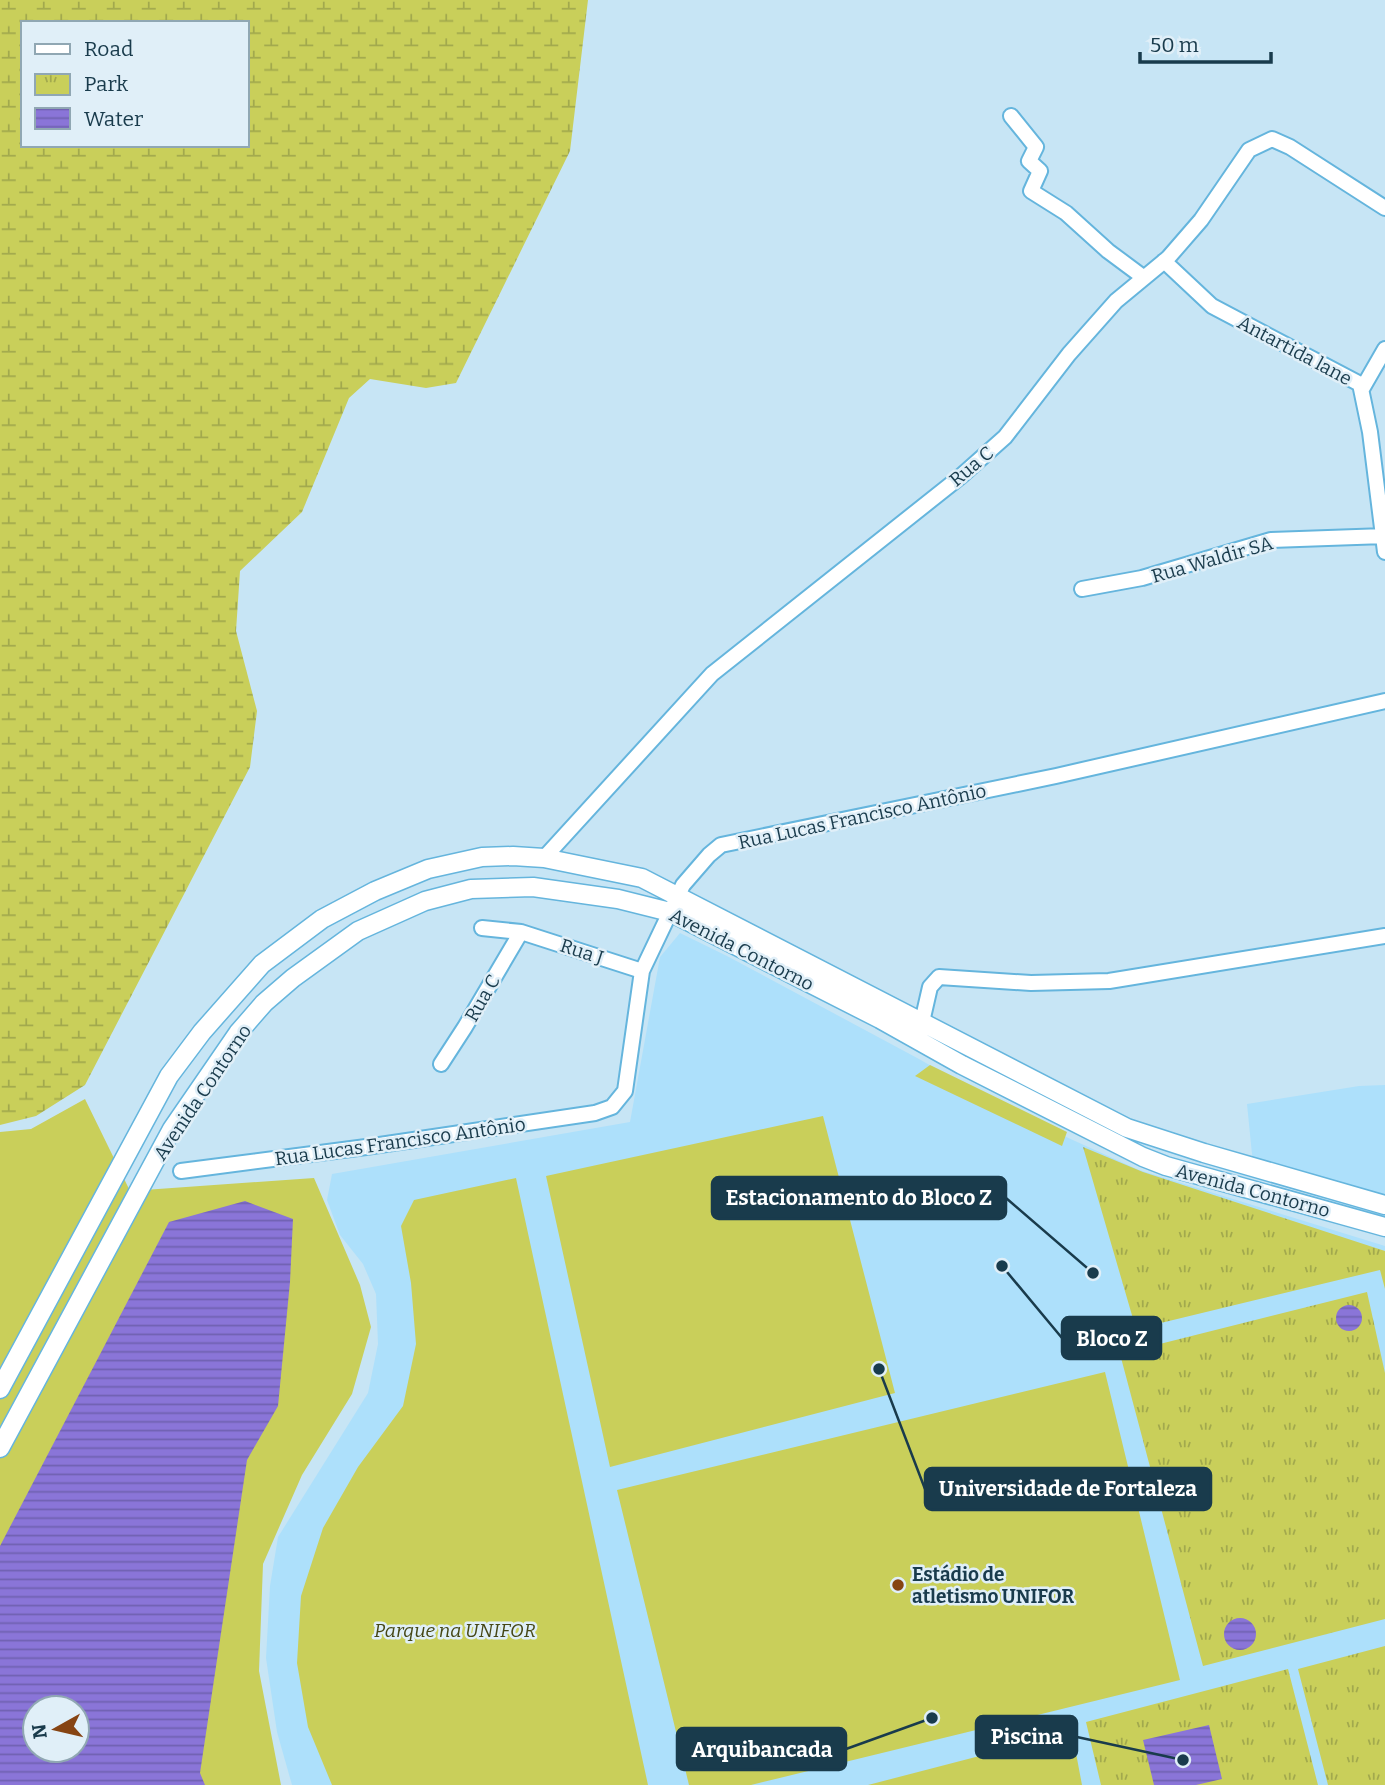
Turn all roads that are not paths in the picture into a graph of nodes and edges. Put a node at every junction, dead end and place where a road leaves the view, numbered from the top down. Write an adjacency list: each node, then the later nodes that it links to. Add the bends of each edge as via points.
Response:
1 (1011, 116): 4 (street, via 1036,147 1029,161 1040,171 1031,191 1066,213)
2 (1385, 208): 3 (street, Rua C, via 1272,139 1249,150 1201,220)
3 (1164, 261): 4 (street, Rua C); 6 (street, Antartida lane, via 1212,306 1345,375)
4 (1143, 277): 11 (street, Rua C, via 1069,354 1005,437 712,674)
5 (1385, 349): 6 (street)
6 (1362, 389): 7 (street, Antartida lane)
7 (1384, 536): 8 (street, Antartida lane); 9 (street, Rua Waldir SA, via 1271,540 1142,578)
8 (1385, 552)
9 (1082, 589)
10 (1385, 701): 12 (street, Rua Lucas Francisco Antônio, via 1056,776 721,845 683,885)
11 (544, 858): 12 (street, Avenida Contorno, via 642,878); 22 (street, Avenida Contorno, via 482,857 428,869 322,919 262,964 169,1076)
12 (674, 903): 16 (street, Rua Lucas Francisco Antônio); 17 (street, Avenida Contorno); 21 (street, Avenida Contorno, via 962,1065 1143,1157); 23 (street, Avenida Contorno, via 568,891 471,889 425,901 358,931 293,978 238,1033 172,1129)
13 (482, 928): 14 (street, Rua J)
14 (521, 932): 16 (street, Rua J); 18 (street, Rua C)
15 (1385, 936): 17 (street, via 1109,981 1031,983 939,977 930,987)
16 (642, 971): 19 (street, Rua Lucas Francisco Antônio, via 625,1091 605,1111)
17 (922, 1022): 20 (street, Avenida Contorno, via 1148,1136)
18 (441, 1064)
19 (181, 1171)
20 (1385, 1205)
21 (1385, 1227)
22 (0, 1389)
23 (0, 1448)

